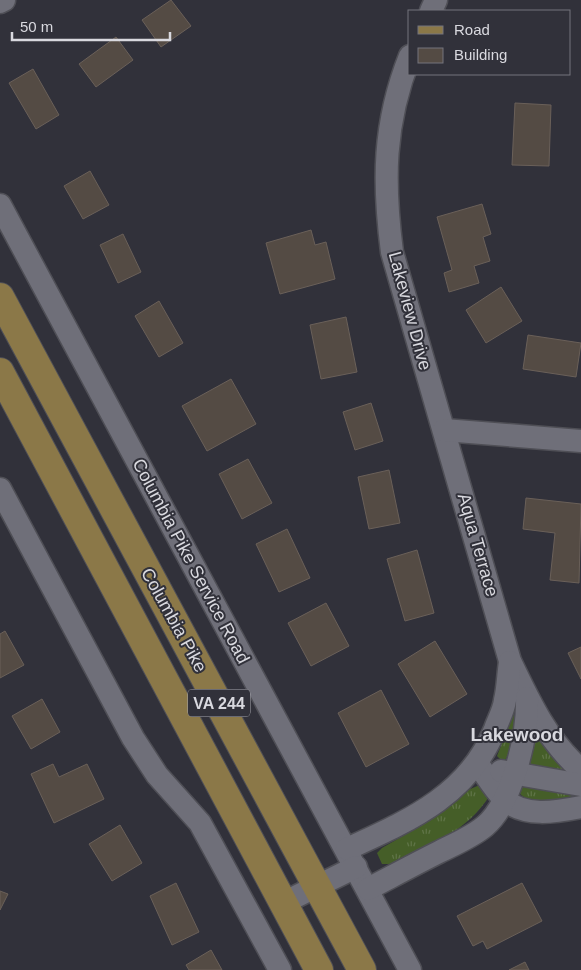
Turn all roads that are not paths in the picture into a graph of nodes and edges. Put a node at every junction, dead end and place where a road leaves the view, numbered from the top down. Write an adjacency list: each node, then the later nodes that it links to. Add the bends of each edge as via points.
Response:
1 (4, 0): 2 (street)
2 (0, 2)
3 (408, 61): 7 (street, Lakeview Drive, via 390,123 386,204 392,252)
4 (0, 205): 18 (street, Columbia Pike Service Road)
5 (0, 297): 19 (main road, Columbia Pike / VA 244)
6 (0, 372): 21 (main road, Columbia Pike / VA 244)
7 (444, 430): 8 (street); 10 (street, Aqua Terrace)
8 (581, 441)
9 (0, 489): 22 (street, via 134,738 157,774 200,823)
10 (510, 661): 11 (street, Aqua Terrace); 12 (street, Aqua Terrace, via 505,702)
11 (527, 698): 13 (street, Aqua Terrace, via 535,715 558,746); 14 (street, Aqua Terrace, via 523,743)
12 (478, 764): 14 (street); 16 (street); 18 (street, Aqua Terrace, via 447,795)
13 (581, 770)
14 (514, 774): 15 (street); 16 (street, Aqua Terrace)
15 (581, 785)
16 (504, 799): 17 (street, via 520,808 538,812); 20 (street, Aqua Terrace, via 491,820 467,838)
17 (581, 808)
18 (352, 858): 19 (street, Aqua Terrace); 20 (street, Columbia Pike Service Road)
19 (317, 885): 21 (street, Aqua Terrace); 24 (main road, Columbia Pike / VA 244)
20 (368, 889): 25 (street, Columbia Pike Service Road)
21 (283, 903): 23 (main road, Columbia Pike / VA 244)
22 (280, 970)
23 (319, 970)
24 (362, 970)
25 (410, 970)

